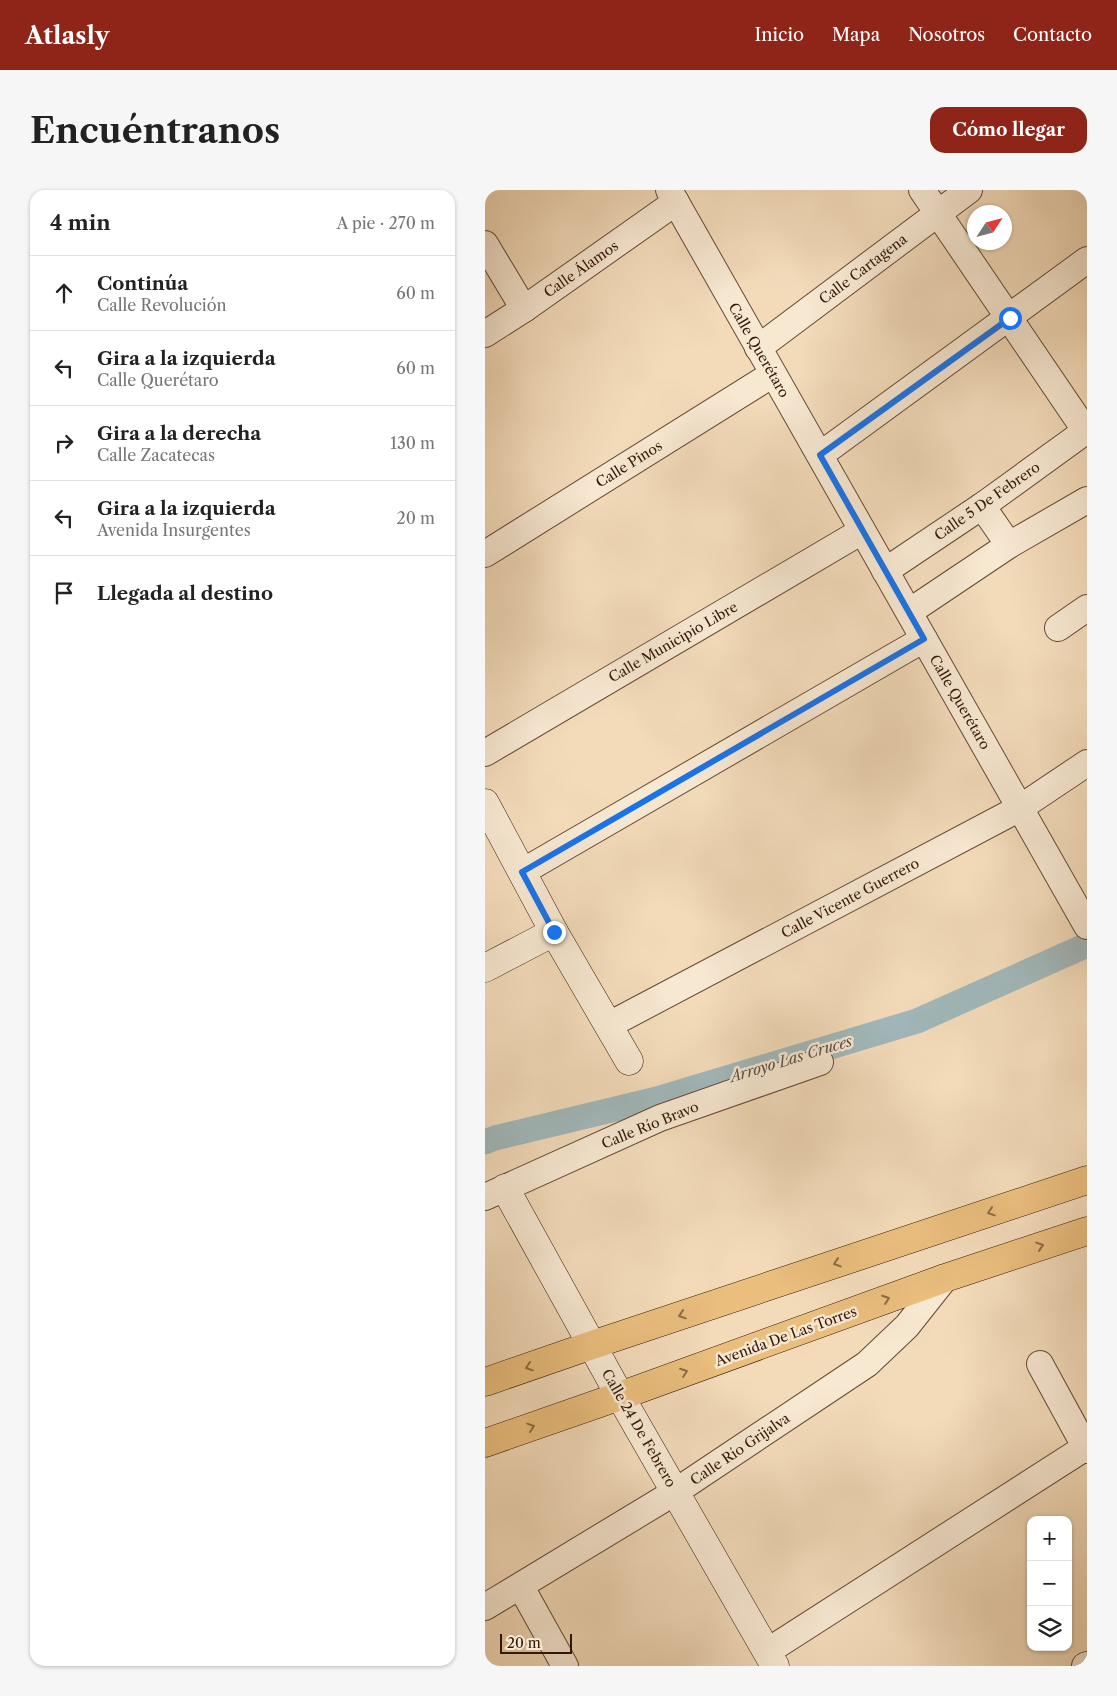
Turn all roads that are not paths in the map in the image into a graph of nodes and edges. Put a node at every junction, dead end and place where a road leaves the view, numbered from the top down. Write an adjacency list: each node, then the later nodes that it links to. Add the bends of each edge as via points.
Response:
1 (922, 190): 4 (street)
2 (969, 190): 4 (street, Calle Cartagena)
3 (672, 196): 7 (street, Calle Álamos); 10 (street, Calle Querétaro)
4 (938, 214): 8 (street); 10 (street, Calle Cartagena)
5 (485, 244): 7 (street)
6 (1087, 260): 8 (street)
7 (523, 309): 9 (street, Calle Álamos)
8 (1010, 318): 12 (street); 13 (street)
9 (485, 334)
10 (758, 348): 11 (street, Calle Querétaro)
11 (773, 374): 13 (street, Calle Querétaro); 18 (street, Calle Pinos)
12 (1087, 431): 15 (street, Calle 5 De Febrero)
13 (820, 455): 16 (street, Calle Querétaro)
14 (1087, 500): 17 (street)
15 (982, 506): 17 (street); 19 (street, Calle 5 De Febrero)
16 (862, 531): 19 (street, Calle Querétaro); 24 (street, Calle Municipio Libre)
17 (1009, 545): 21 (street)
18 (485, 554)
19 (885, 571): 21 (street, Calle Querétaro)
20 (1087, 608): 22 (street)
21 (909, 612): 23 (street, Calle Querétaro)
22 (1058, 628)
23 (924, 639): 27 (street, Calle Querétaro); 28 (street)
24 (485, 753)
25 (1087, 763): 27 (street, Calle Vicente Guerrero)
26 (485, 803): 28 (street)
27 (1020, 808): 29 (street, Calle Querétaro); 32 (street, Calle Vicente Guerrero)
28 (522, 872): 30 (street)
29 (1087, 926)
30 (554, 932): 31 (street); 32 (street)
31 (485, 968)
32 (609, 1025): 33 (street)
33 (629, 1061)
34 (820, 1062): 36 (street, Calle Río Bravo, via 660,1118)
35 (1087, 1180): 39 (main road, one-way to 39)
36 (495, 1193): 39 (street, Calle 24 De Febrero)
37 (1087, 1231): 38 (main road, Avenida De Las Torres, one-way to 37)
38 (945, 1278): 42 (main road, Avenida De Las Torres, one-way to 38); 45 (street, Calle Río Grijalva, via 907,1326 867,1364)
39 (592, 1345): 41 (main road, one-way to 41); 42 (street, Calle 24 De Febrero)
40 (1040, 1364): 44 (street)
41 (485, 1382)
42 (620, 1396): 43 (main road, Avenida De Las Torres, one-way to 42); 45 (street, Calle 24 De Febrero)
43 (485, 1442)
44 (1086, 1448): 48 (street)
45 (675, 1492): 46 (street, Calle Río Grijalva); 48 (street, Calle 24 De Febrero)
46 (521, 1587): 47 (street, Calle Río Grijalva); 49 (street)
47 (485, 1607)
48 (771, 1658)
49 (565, 1666)

